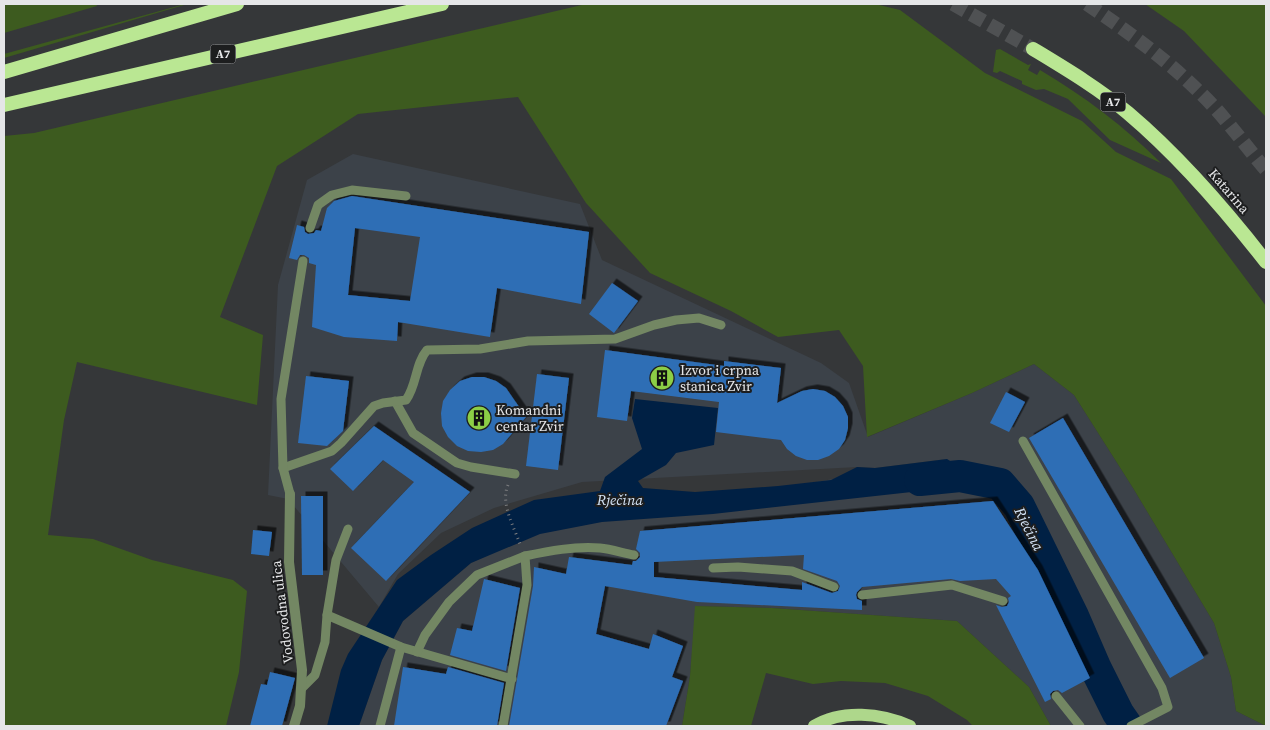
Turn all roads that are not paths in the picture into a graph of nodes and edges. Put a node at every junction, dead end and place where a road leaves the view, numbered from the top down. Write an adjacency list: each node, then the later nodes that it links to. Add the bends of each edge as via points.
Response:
1 (236, 4): 4 (highway)
2 (442, 4): 5 (highway, A7)
3 (1033, 49): 9 (highway, Katarina / A7, via 1128,113 1185,166)
4 (4, 72)
5 (4, 106)
6 (406, 196): 7 (lane, via 352,190 332,195 318,205)
7 (310, 228)
8 (303, 261): 13 (lane, via 281,399)
9 (1266, 262)
10 (722, 325): 11 (lane, via 698,318 654,326 615,339 427,350 421,357 411,393 406,400)
11 (395, 401): 13 (lane, via 374,406 332,451); 14 (lane, via 413,433 458,464)
12 (1023, 441): 35 (lane, via 1162,688 1168,707)
13 (283, 468): 15 (lane)
14 (515, 474)
15 (290, 494): 27 (street, Vodovodna ulica, via 289,562)
16 (348, 529): 23 (lane, via 336,560)
17 (634, 555): 18 (lane, via 580,547)
18 (525, 556): 25 (lane, via 477,575 449,602); 26 (lane, via 527,585)
19 (713, 568): 20 (lane, via 792,571)
20 (834, 588)
21 (862, 595): 22 (lane, via 952,585)
22 (1003, 601)
23 (327, 616): 24 (lane); 27 (lane, via 325,642 315,675)
24 (402, 647): 25 (lane); 30 (lane)
25 (417, 652): 26 (lane)
26 (512, 679): 31 (lane)
27 (302, 688): 29 (street, Vodovodna ulica)
28 (1056, 696): 34 (lane)
29 (294, 726)
30 (380, 726)
31 (503, 726)
32 (814, 726): 33 (main road, via 824,720 854,715 878,716)
33 (910, 726)
34 (1080, 726)
35 (1131, 726)

